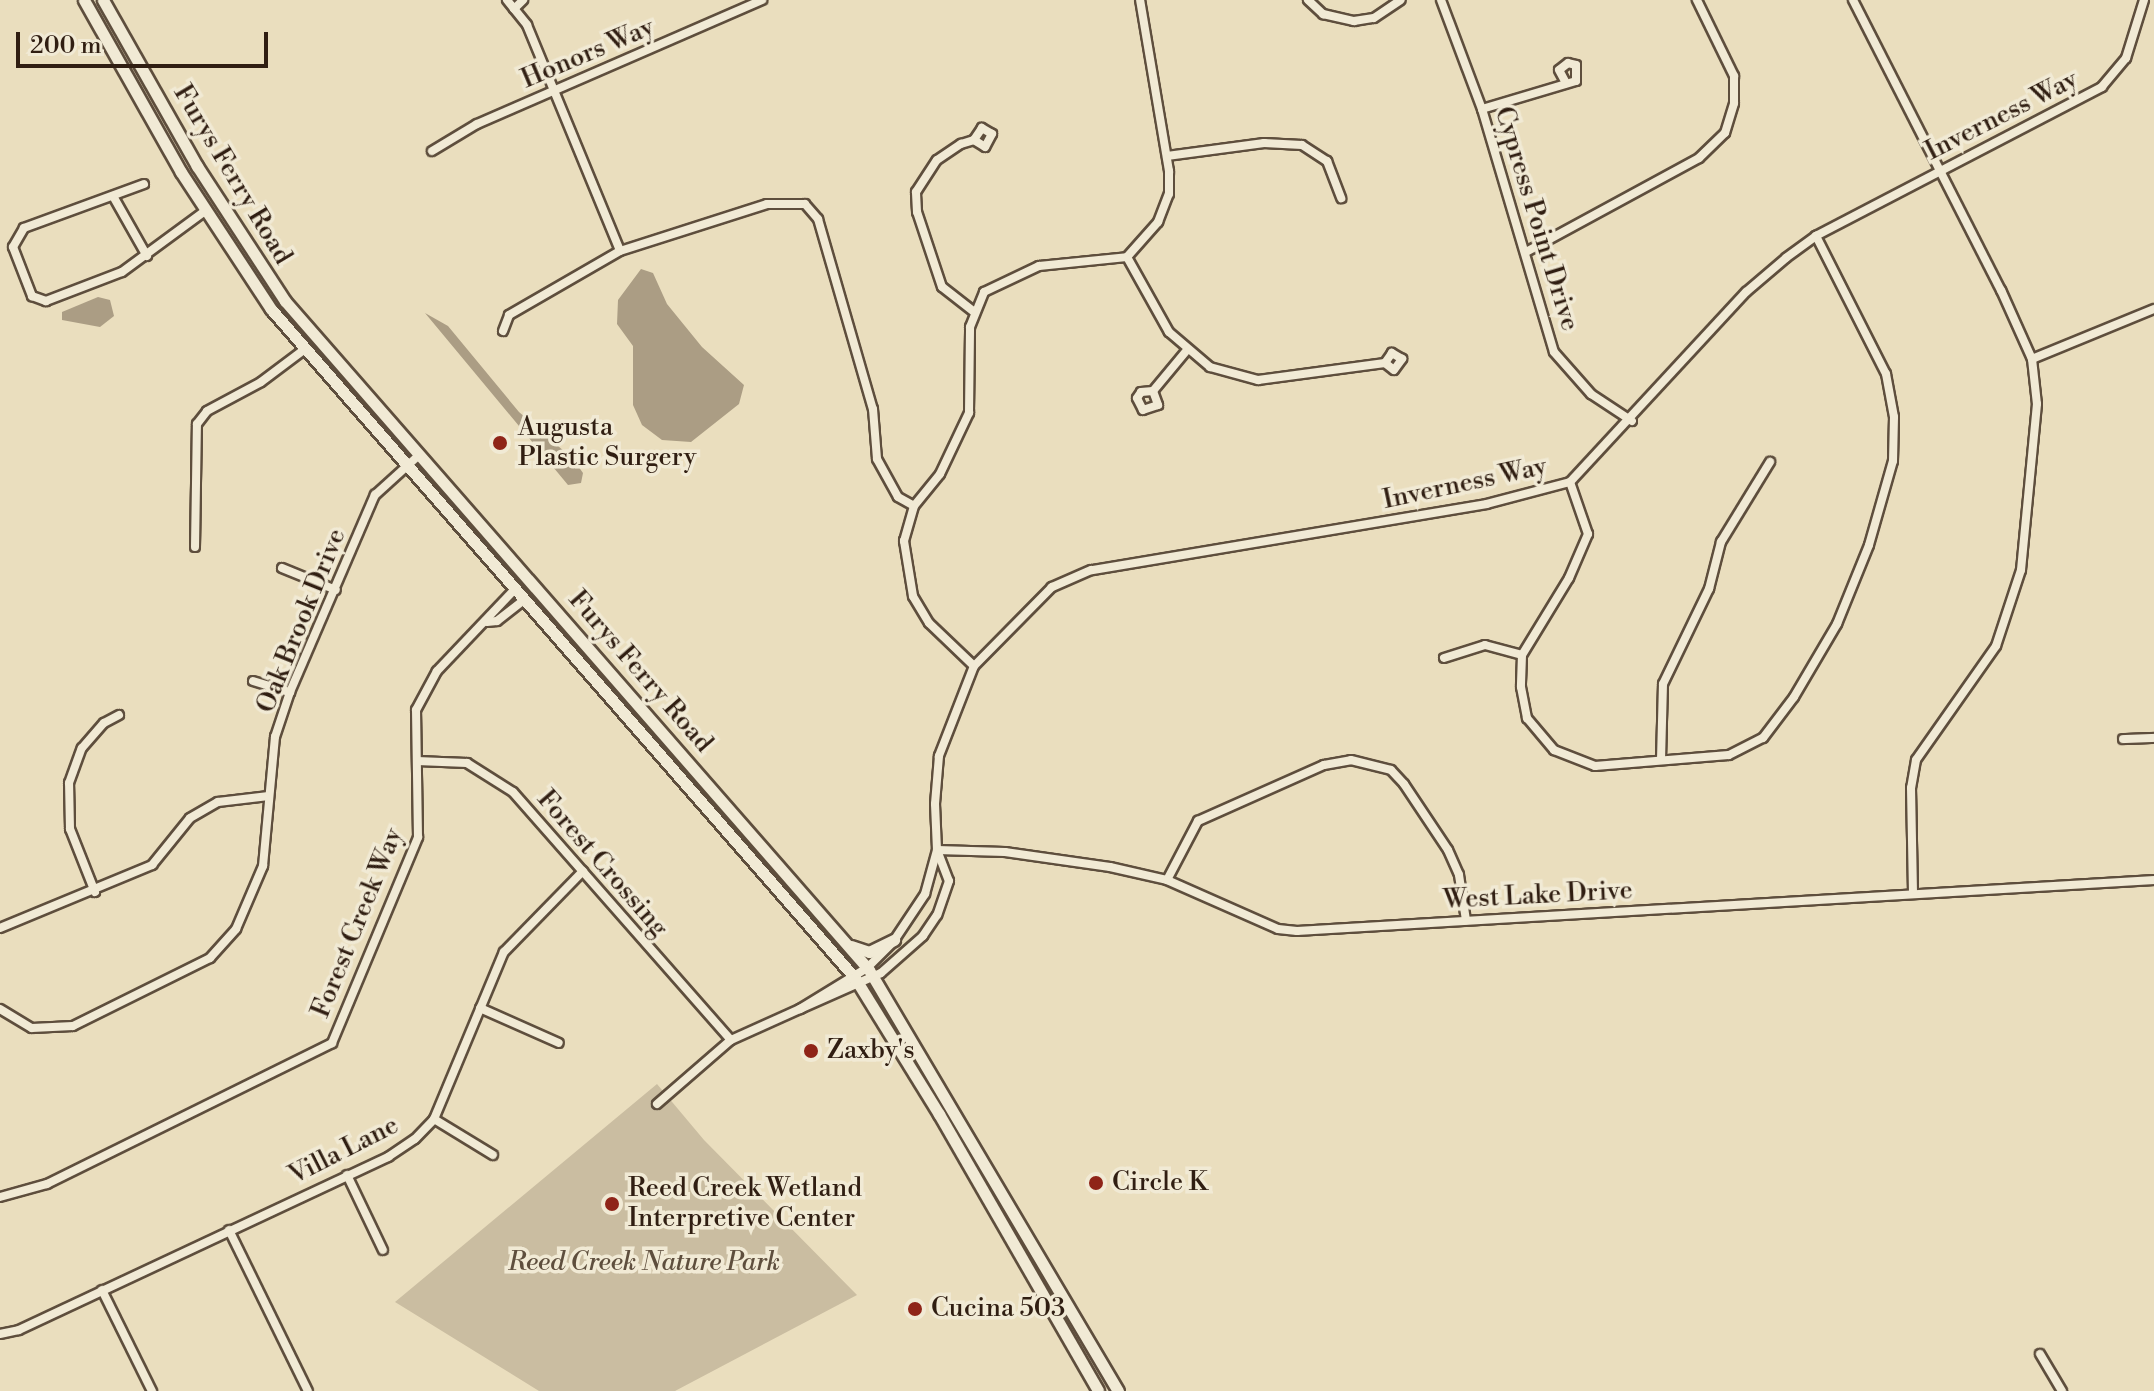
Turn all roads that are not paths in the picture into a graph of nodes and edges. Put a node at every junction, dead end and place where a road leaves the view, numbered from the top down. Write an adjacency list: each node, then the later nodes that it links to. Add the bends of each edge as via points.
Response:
1 (84, 0): 24 (main road, Furys Ferry Road)
2 (103, 0): 39 (main road, Furys Ferry Road, via 254,260)
3 (507, 0): 13 (street)
4 (523, 0): 13 (street)
5 (762, 0): 15 (street, Honors Way)
6 (1140, 0): 19 (street)
7 (1308, 0): 8 (street, via 1323,14 1354,21 1374,18)
8 (1401, 0)
9 (1441, 0): 16 (street, Cypress Point Drive)
10 (1697, 0): 27 (street, via 1734,76 1734,103 1725,133 1699,158)
11 (1853, 0): 20 (street)
12 (2144, 0): 20 (street, Inverness Way, via 2126,58 2102,87)
13 (514, 9): 15 (street, via 527,25)
14 (1566, 83): 16 (street)
15 (554, 90): 18 (street, Honors Way, via 477,124); 26 (street)
16 (1482, 109): 27 (street, Cypress Point Drive)
17 (974, 140): 31 (street, via 937,160 916,192 917,212 942,287)
18 (432, 151)
19 (1167, 156): 23 (street, via 1264,143 1302,145 1327,161); 29 (street, via 1169,194 1158,222)
20 (1940, 171): 25 (street, Inverness Way); 35 (street)
21 (144, 184): 22 (street)
22 (113, 196): 28 (street); 28 (street, via 24,228 13,247 28,290 46,301)
23 (1341, 198)
24 (205, 211): 28 (street); 33 (main road, Furys Ferry Road, via 239,267)
25 (1816, 236): 38 (street, Inverness Way, via 1746,292); 58 (street, via 1886,374 1894,417 1893,461 1869,545 1837,624 1763,738 1729,755)
26 (620, 251): 32 (street, via 509,315); 43 (street, via 767,204 805,204 818,219 873,409 877,459 898,497)
27 (1526, 252): 38 (street, Cypress Point Drive, via 1554,352 1591,394)
28 (147, 256)
29 (1127, 257): 31 (street, via 1023,271 984,292); 34 (street, via 1169,332)
30 (2154, 309): 35 (street)
31 (973, 311): 43 (street, via 969,413 940,474)
32 (503, 331)
33 (305, 349): 41 (main road, Furys Ferry Road); 44 (street, via 261,382 207,411 197,424)
34 (1187, 350): 36 (street, via 1210,367 1258,380); 37 (street)
35 (2032, 359): 66 (street, via 2037,404 2021,570 1996,646 1916,760 1911,788)
36 (1385, 363)
37 (1153, 391)
38 (1632, 421): 42 (street, Inverness Way)
39 (418, 456): 41 (street, Oak Brook Drive); 72 (main road, Furys Ferry Road)
40 (1770, 462): 58 (street, via 1721,542 1709,589 1663,684)
41 (406, 467): 46 (main road, Furys Ferry Road); 47 (street, Oak Brook Drive, via 375,495)
42 (1570, 482): 50 (street, via 1588,534 1569,578); 52 (street, Inverness Way, via 1487,504 1091,570 1052,587)
43 (914, 506): 52 (street, via 904,541 913,596 929,623)
44 (195, 547)
45 (282, 568): 47 (street)
46 (516, 588): 48 (main road, Furys Ferry Road); 49 (street, Forest Creek Way, via 490,612)
47 (336, 590): 54 (street, Oak Brook Drive)
48 (525, 599): 49 (street, Forest Creek Way, via 497,621); 74 (main road, Furys Ferry Road)
49 (487, 622): 59 (street, Forest Creek Way, via 437,671 416,710)
50 (1522, 655): 51 (street, via 1485,645); 58 (street, via 1527,718 1554,750 1595,766)
51 (1444, 658)
52 (974, 666): 61 (street, Inverness Way, via 939,756)
53 (253, 681): 54 (street)
54 (290, 692): 60 (street, Oak Brook Drive, via 275,737)
55 (119, 715): 65 (street, via 87,741 69,783 70,829)
56 (2154, 738): 57 (street)
57 (2123, 739)
58 (1661, 760)
59 (417, 761): 62 (street, Forest Crossing, via 467,763 498,779); 83 (street, Forest Creek Way, via 418,837 332,1043 47,1184)
60 (269, 796): 65 (street, via 218,802 190,818 152,865); 76 (street, Oak Brook Drive, via 263,866 236,929 210,958 73,1026 32,1028)
61 (937, 850): 63 (street, West Lake Drive, via 1070,860); 67 (street, Inverness Way); 68 (street, Inverness Way, via 949,881)
62 (583, 871): 75 (street, Villa Lane, via 515,936); 77 (street, Forest Crossing)
63 (1167, 880): 69 (street, West Lake Drive, via 1278,929); 69 (street, via 1198,821 1324,765 1351,760 1391,770 1404,784 1448,850 1459,875)
64 (2154, 880): 66 (street, West Lake Drive)
65 (95, 892): 70 (street)
66 (1913, 892): 69 (street, West Lake Drive)
67 (921, 901): 68 (street); 71 (street, Inverness Way)
68 (939, 909): 73 (street, Inverness Way, via 907,954)
69 (1466, 920)
70 (0, 928)
71 (894, 940): 72 (main road, via 869,952); 73 (street, Inverness Way)
72 (848, 944): 73 (main road, Furys Ferry Road)
73 (870, 972): 74 (street, Inverness Way); 84 (main road, Furys Ferry Road)
74 (855, 979): 77 (street, Inverness Way); 85 (main road, Furys Ferry Road)
75 (480, 1008): 78 (street); 80 (street, Villa Lane)
76 (0, 1009)
77 (731, 1040): 79 (street, Inverness Way)
78 (559, 1043)
79 (657, 1104)
80 (434, 1119): 81 (street); 82 (street, Villa Lane, via 388,1157)
81 (493, 1155)
82 (347, 1175): 86 (street, Villa Lane); 87 (street)
83 (0, 1197)
84 (1014, 1212): 85 (main road); 94 (main road, Furys Ferry Road)
85 (1000, 1220): 93 (main road, Furys Ferry Road)
86 (229, 1230): 88 (street, Villa Lane); 92 (street)
87 (383, 1250)
88 (102, 1290): 89 (street, Villa Lane); 91 (street)
89 (0, 1334)
90 (2040, 1354): 95 (street)
91 (152, 1391)
92 (308, 1391)
93 (1098, 1391)
94 (1118, 1391)
95 (2062, 1391)

